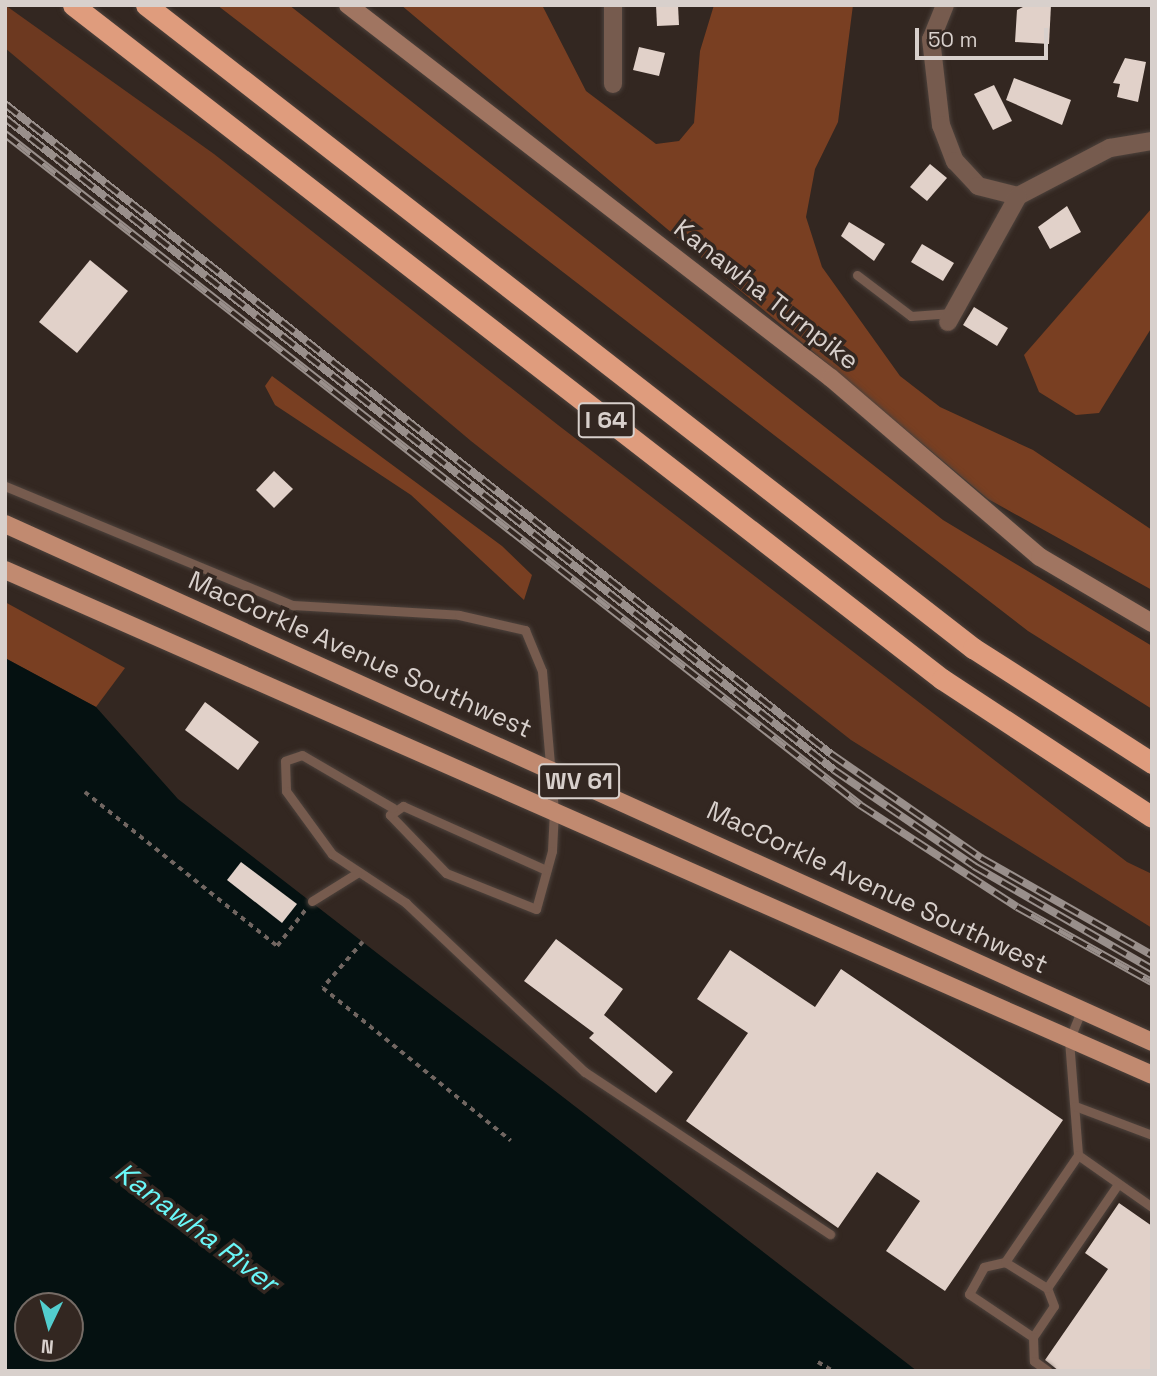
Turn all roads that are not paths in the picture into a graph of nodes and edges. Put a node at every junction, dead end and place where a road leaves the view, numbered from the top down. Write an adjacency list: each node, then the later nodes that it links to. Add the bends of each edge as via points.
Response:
1 (73, 5): 19 (highway, I 64, via 942,679)
2 (146, 5): 15 (highway, I 64, via 973,648)
3 (348, 5): 14 (main road, Kanawha Turnpike, via 831,378 1040,557)
4 (613, 5): 6 (street)
5 (945, 5): 8 (street, via 931,39 950,149 978,186)
6 (613, 84)
7 (1152, 141): 8 (street, via 1110,148)
8 (1017, 196): 10 (street)
9 (857, 275): 10 (lane, via 911,316)
10 (951, 318)
11 (5, 486): 16 (lane, via 293,605 459,615 525,630 542,671)
12 (5, 524): 16 (main road, MacCorkle Avenue Southwest / WV 61)
13 (5, 570): 18 (main road, WV 61)
14 (1152, 623)
15 (1152, 763)
16 (548, 767): 18 (lane); 23 (main road, MacCorkle Avenue Southwest / WV 61)
17 (393, 808): 20 (lane, via 404,806); 20 (lane, via 395,823 446,873 536,909); 21 (lane, via 302,755 285,761 281,778 305,821)
18 (554, 811): 20 (lane); 24 (main road, WV 61)
19 (1152, 817)
20 (546, 870)
21 (357, 873): 22 (lane); 32 (lane, via 406,903 585,1072)
22 (312, 901)
23 (1081, 1011): 24 (lane); 25 (main road, MacCorkle Avenue Southwest / WV 61)
24 (1069, 1040): 26 (main road, WV 61); 27 (lane)
25 (1152, 1042)
26 (1152, 1075)
27 (1075, 1106): 28 (lane); 29 (lane)
28 (1152, 1135)
29 (1078, 1154): 30 (lane); 33 (lane)
30 (1118, 1184): 31 (lane); 34 (lane)
31 (1152, 1207)
32 (830, 1234)
33 (1005, 1262): 34 (lane); 35 (lane, via 984,1268 969,1294)
34 (1047, 1288): 35 (lane, via 1054,1306)
35 (1033, 1337): 36 (lane, via 1034,1361)
36 (1048, 1371)

